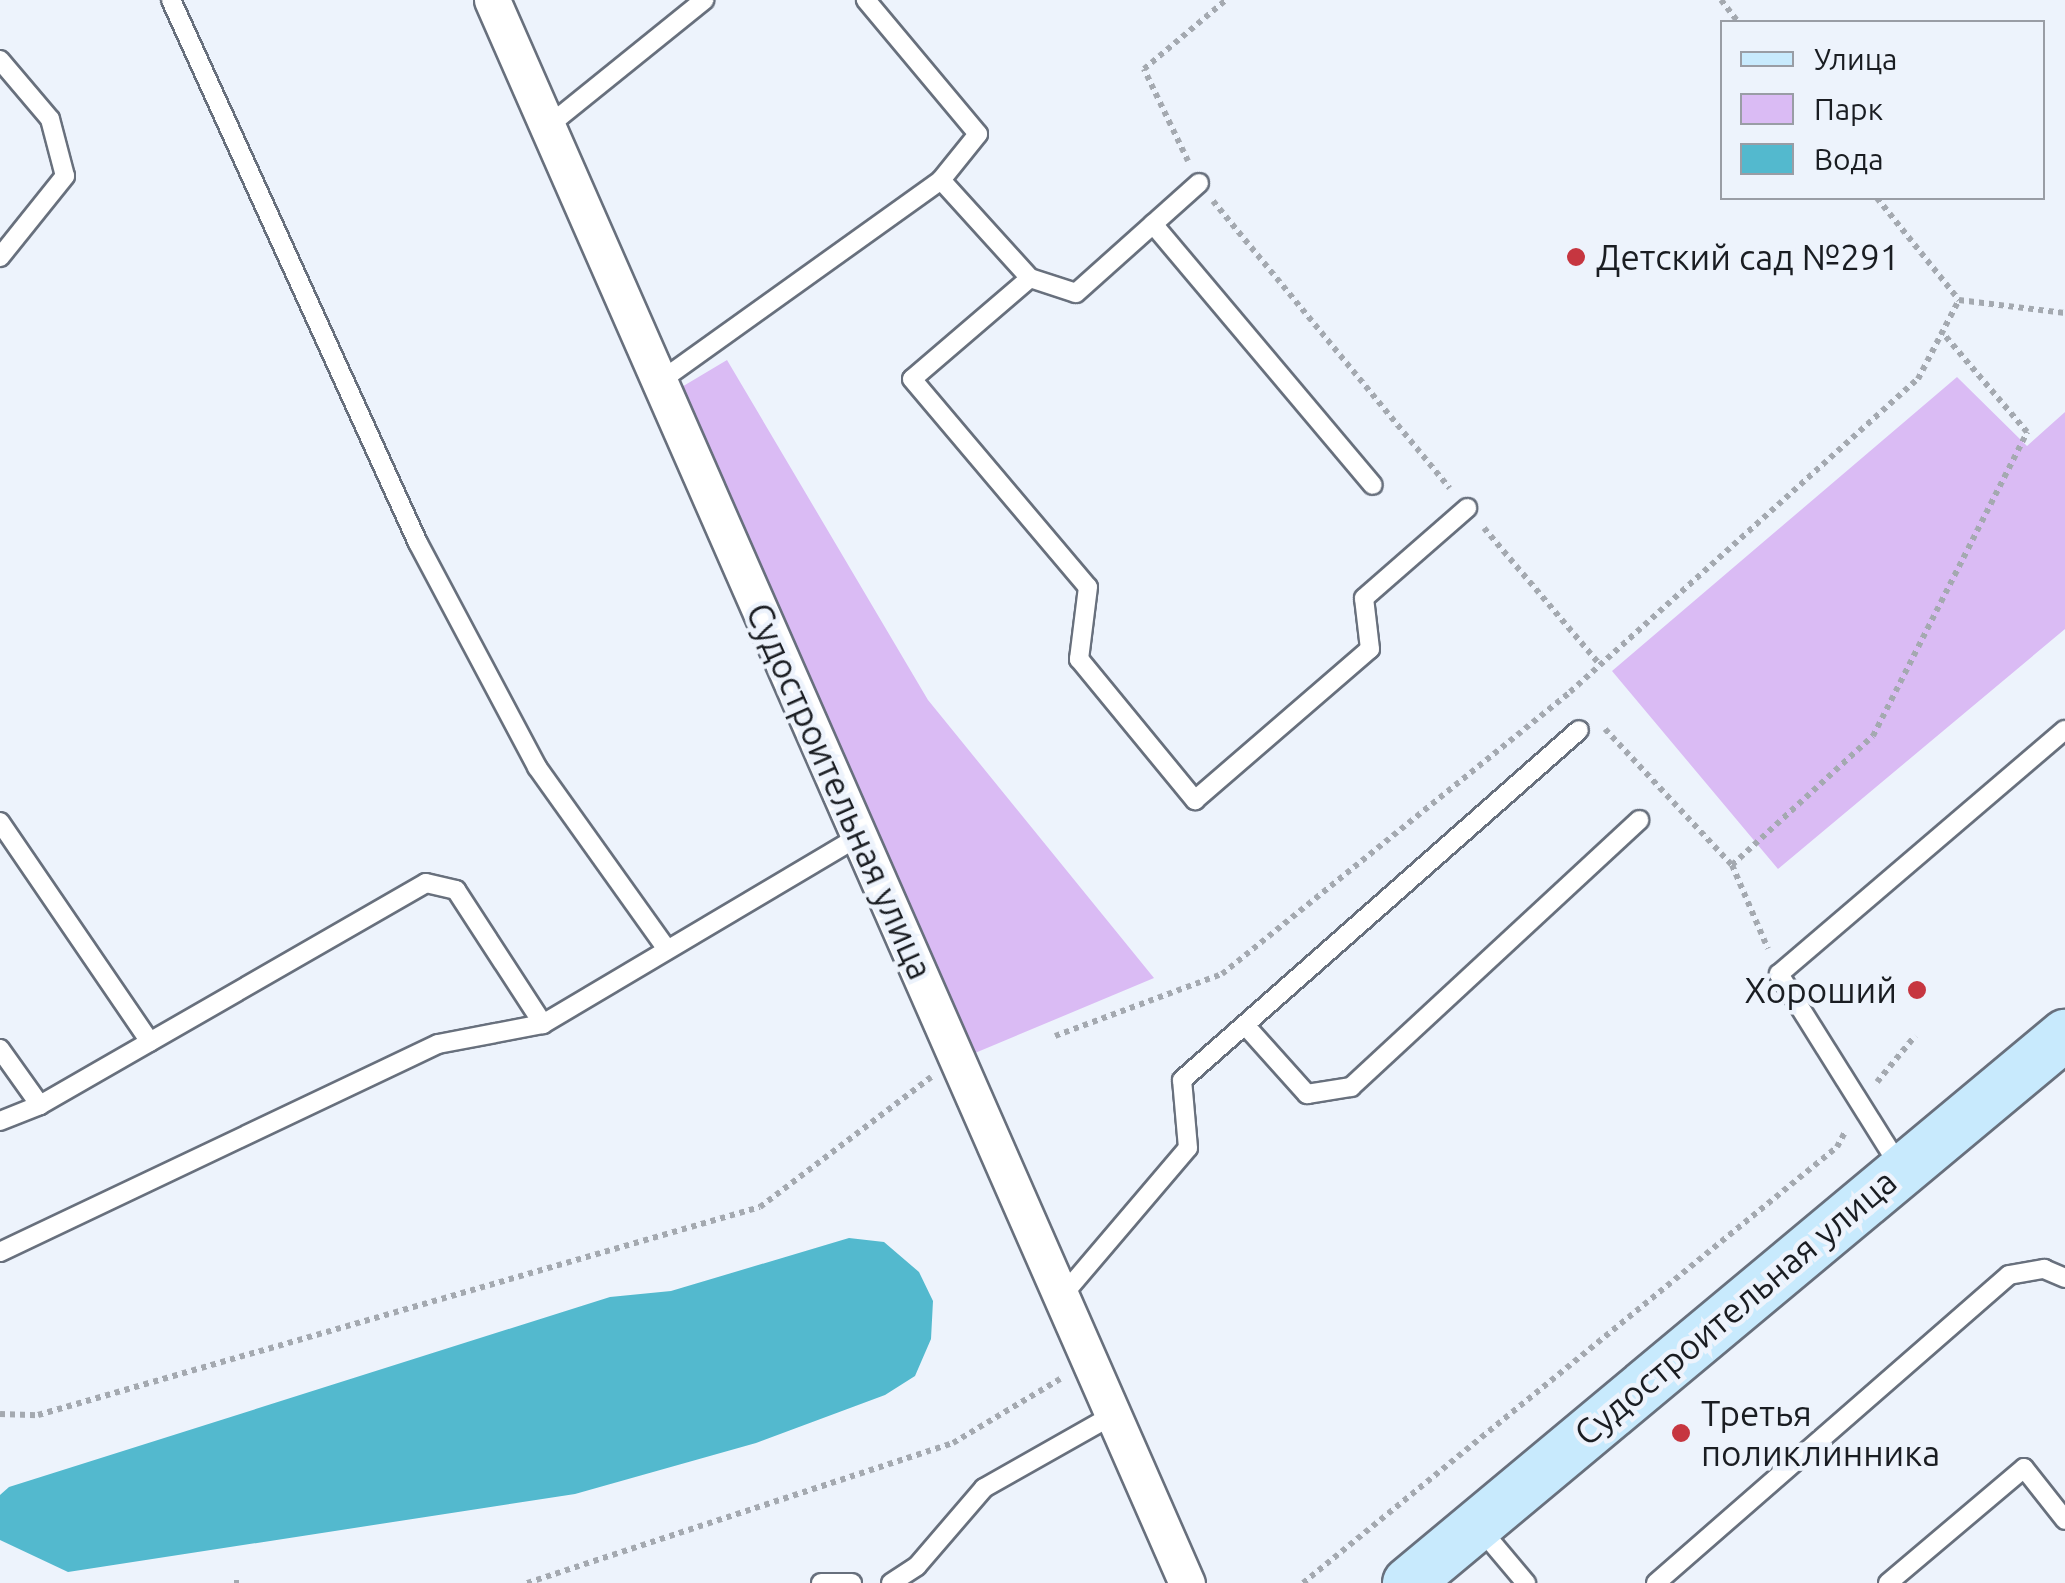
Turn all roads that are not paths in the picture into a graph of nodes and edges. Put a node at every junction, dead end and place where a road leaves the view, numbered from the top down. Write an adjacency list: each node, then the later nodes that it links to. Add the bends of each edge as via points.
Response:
1 (171, 0): 20 (lane, via 418,543 537,767)
2 (492, 0): 6 (street, Судостроительная улица)
3 (704, 0): 6 (lane)
4 (866, 0): 7 (lane, via 978,134)
5 (0, 60): 10 (lane, via 50,119 66,176)
6 (548, 126): 12 (street, Судостроительная улица)
7 (942, 180): 11 (lane); 12 (lane)
8 (1198, 183): 9 (lane)
9 (1153, 224): 11 (lane, via 1076,293); 13 (lane)
10 (0, 258)
11 (1030, 278): 14 (lane, via 912,379 1088,586 1080,659 1195,800 1370,649 1364,598)
12 (659, 382): 19 (street, Судостроительная улица)
13 (1373, 485)
14 (1466, 508)
15 (1579, 730): 22 (lane)
16 (2065, 730): 28 (lane, via 1779,974)
17 (1639, 820): 22 (lane, via 1351,1088 1307,1094)
18 (0, 822): 24 (lane)
19 (860, 836): 20 (lane); 31 (street, Судостроительная улица)
20 (666, 948): 21 (lane)
21 (543, 1024): 24 (lane, via 456,890 426,882); 29 (lane, via 438,1044)
22 (1245, 1025): 31 (lane, via 1182,1080 1188,1148)
23 (2064, 1036): 28 (main road, Судостроительная улица)
24 (150, 1042): 26 (lane)
25 (0, 1049): 26 (lane)
26 (40, 1105): 27 (lane)
27 (0, 1121)
28 (1901, 1167): 34 (main road, Судостроительная улица)
29 (0, 1252)
30 (2065, 1278): 41 (lane, via 2044,1268 2009,1275)
31 (1062, 1296): 32 (street, Судостроительная улица)
32 (1113, 1415): 37 (lane, via 984,1488 917,1566); 38 (street, Судостроительная улица)
33 (2065, 1520): 42 (lane, via 2024,1468)
34 (1476, 1525): 39 (main road, Судостроительная улица); 40 (lane)
35 (821, 1583): 36 (lane)
36 (852, 1583)
37 (891, 1583)
38 (1187, 1583)
39 (1408, 1583)
40 (1526, 1583)
41 (1656, 1583)
42 (1888, 1583)

